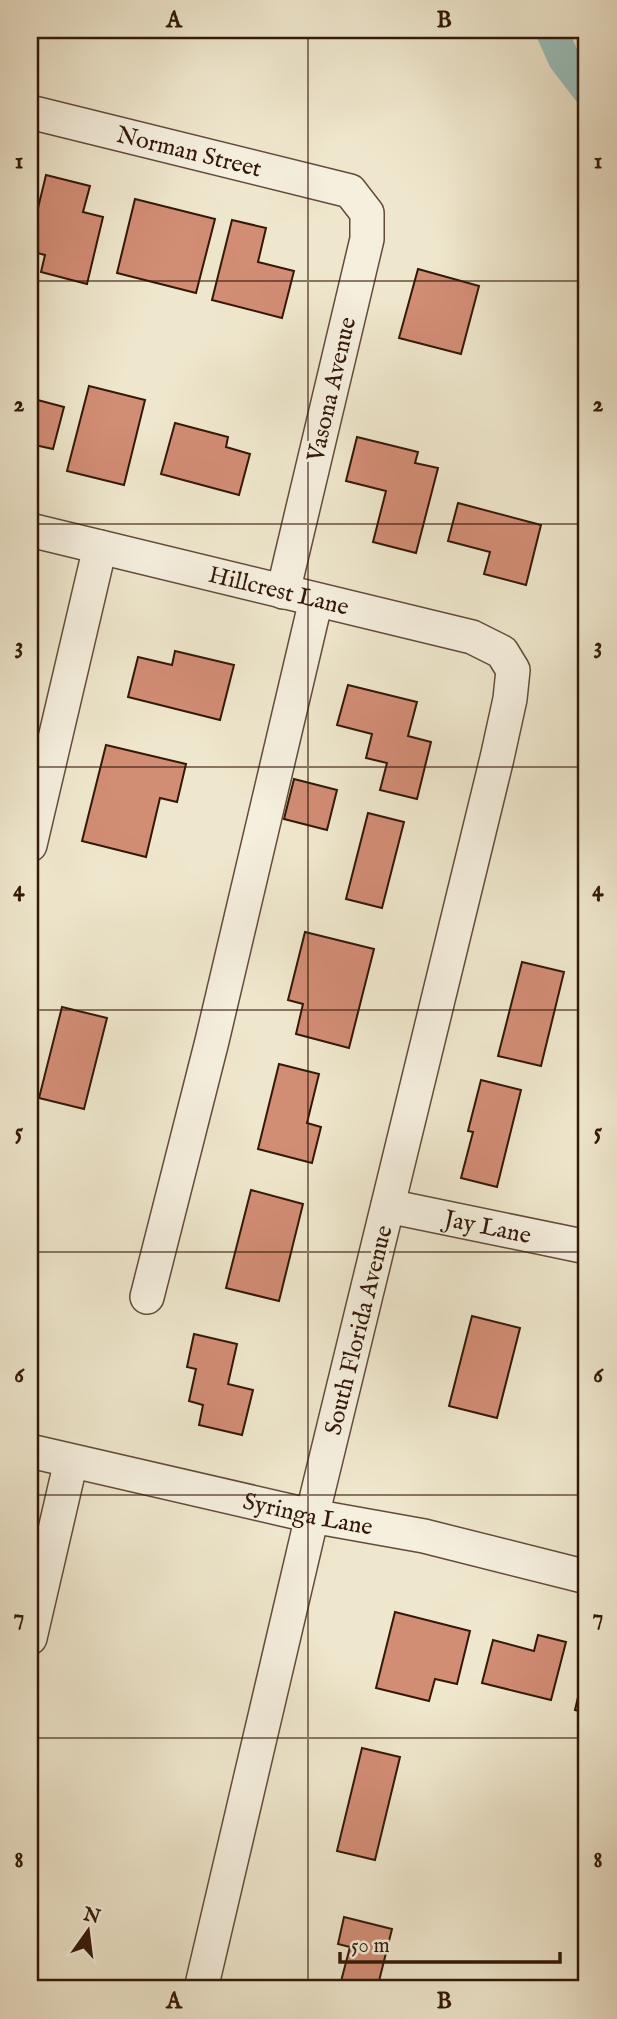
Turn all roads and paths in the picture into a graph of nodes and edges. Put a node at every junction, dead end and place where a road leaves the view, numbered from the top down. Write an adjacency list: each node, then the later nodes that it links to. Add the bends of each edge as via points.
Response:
1 (30, 112): 2 (street, Norman Street)
2 (350, 191): 5 (street, Vasona Avenue, via 367,213 367,239)
3 (30, 530): 4 (street, Hillcrest Lane)
4 (100, 547): 5 (street, Hillcrest Lane); 8 (street)
5 (283, 592): 6 (street, Hillcrest Lane)
6 (316, 600): 7 (street, Hillcrest Lane, via 472,637 502,652); 11 (street)
7 (513, 670): 9 (street, South Florida Avenue, via 499,747)
8 (30, 845)
9 (388, 1206): 10 (street, Jay Lane); 14 (street, South Florida Avenue)
10 (587, 1247)
11 (148, 1297)
12 (30, 1451): 13 (street, Syringa Lane)
13 (71, 1461): 14 (street, Syringa Lane); 16 (street)
14 (312, 1516): 15 (street, Syringa Lane, via 425,1536); 17 (street, South Florida Avenue)
15 (587, 1577)
16 (30, 1638)
17 (201, 1989)

